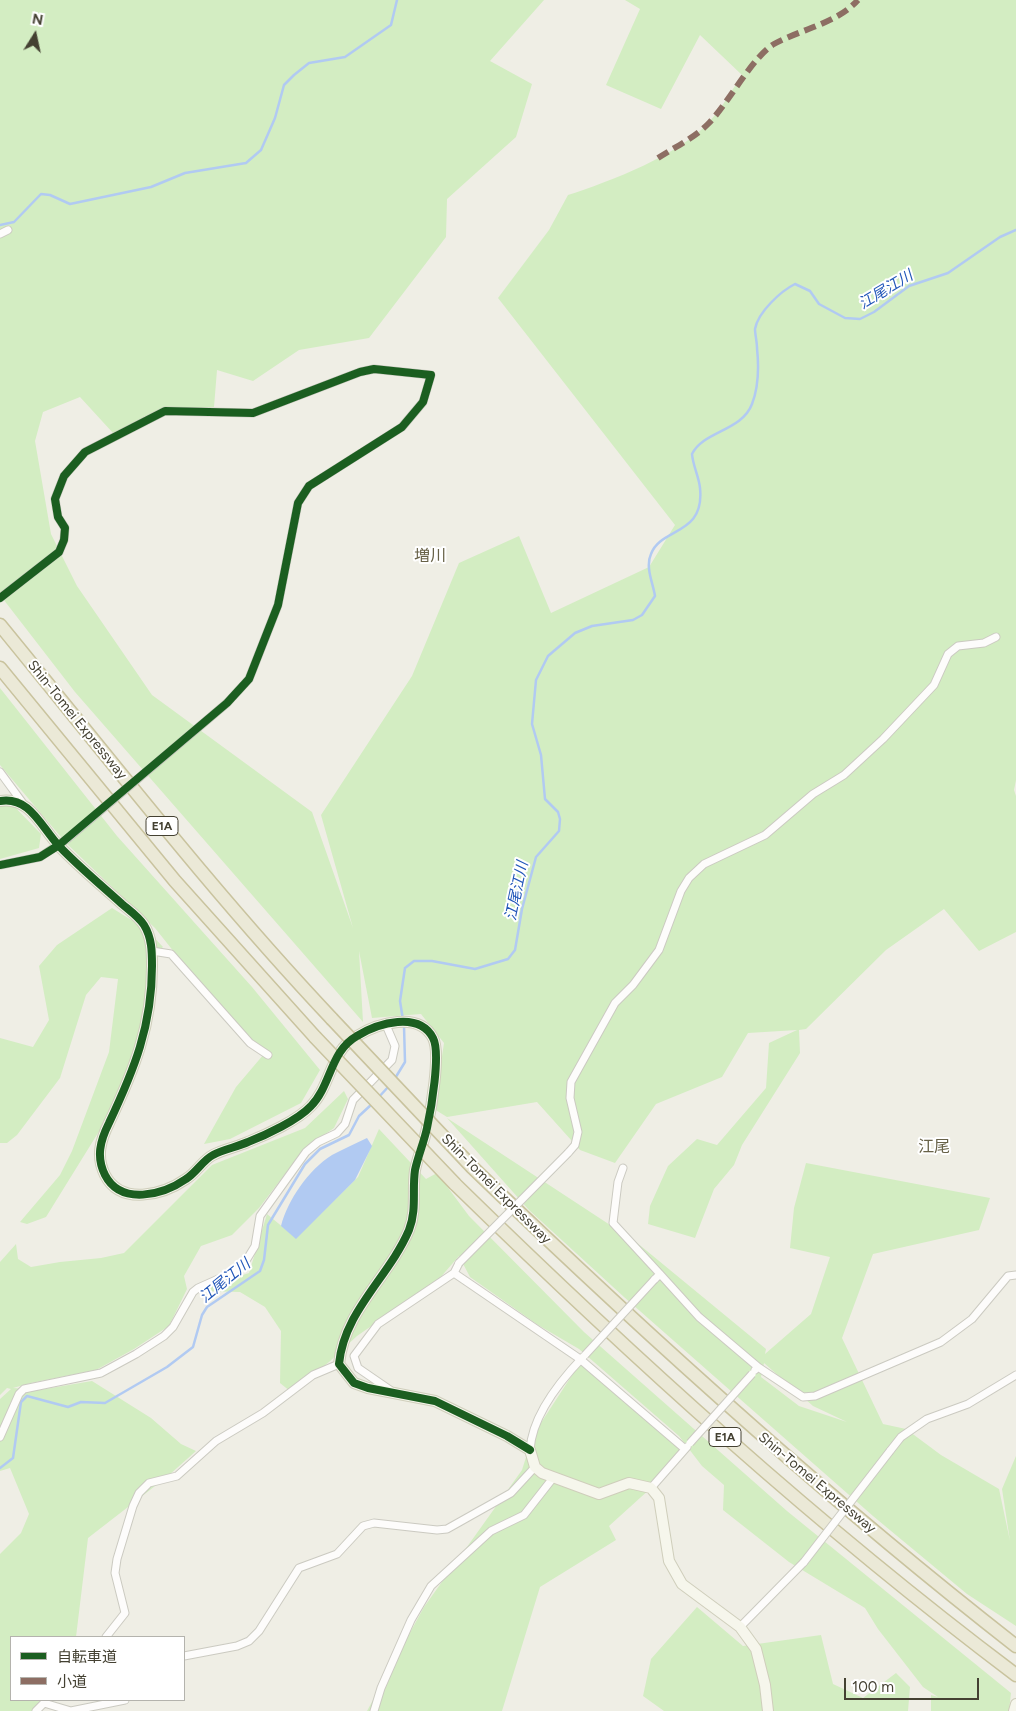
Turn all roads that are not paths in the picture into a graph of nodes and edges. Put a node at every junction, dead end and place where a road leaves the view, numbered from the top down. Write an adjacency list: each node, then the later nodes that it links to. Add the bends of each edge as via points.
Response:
1 (8, 230): 2 (street)
2 (0, 234)
3 (0, 598): 10 (street, bridge, via 59,552 64,528 58,518 55,499 64,476 86,452 165,411 253,413 374,369 431,375 423,402 402,427 309,486 298,503 278,605 249,680 227,703)
4 (0, 625): 32 (highway, Shin-Tomei Expressway / E1A, bridge, via 192,863 265,948 472,1167 650,1337 737,1414)
5 (996, 637): 16 (street, bridge, via 984,643 958,646 948,654 934,685 844,775 813,794 765,834 704,864 689,878 659,950 615,1003 571,1082 570,1098 578,1132 575,1145 460,1263)
6 (0, 668): 34 (highway, Shin-Tomei Expressway / E1A, bridge, via 175,881 315,1037 455,1184 550,1277 723,1436 854,1547)
7 (0, 772): 9 (street)
8 (0, 801): 9 (street)
9 (22, 802): 10 (street)
10 (63, 842): 11 (street, via 40,857); 12 (street, via 144,924)
11 (0, 865)
12 (152, 951): 13 (street, via 152,989 144,1041 101,1140 100,1151 100,1164 107,1180 130,1195 144,1196 165,1190 186,1180 212,1155 248,1142 305,1112 315,1103 342,1047 356,1036); 14 (street, via 171,954 250,1043)
13 (386, 1025): 20 (street, via 411,1021 425,1026 435,1041 436,1070 427,1130 415,1171 414,1209 409,1229 341,1344); 24 (street, via 394,1046 392,1060 353,1100 341,1129 306,1152 269,1202 260,1216 255,1246 247,1259 230,1275 193,1292 173,1327 136,1354 100,1373 24,1389)
14 (268, 1055)
15 (623, 1168): 17 (street, via 618,1182 614,1223)
16 (454, 1273): 19 (street); 23 (street, via 378,1324 354,1356 358,1368)
17 (660, 1274): 19 (street, bridge); 21 (street, via 706,1324)
18 (1016, 1274): 21 (street, via 1008,1276 972,1319 941,1342 815,1396 803,1397)
19 (583, 1357): 25 (street); 26 (street, via 546,1403 530,1438)
20 (339, 1364): 23 (street, via 354,1383); 31 (street, via 313,1375 263,1413 216,1441 177,1476 149,1483 139,1493 115,1573 125,1613)
21 (758, 1367): 25 (street, bridge)
22 (1016, 1375): 30 (street, bridge, via 968,1404 927,1419 901,1438 804,1562)
23 (395, 1394): 26 (street, via 434,1401)
24 (0, 1437)
25 (687, 1446): 29 (street)
26 (530, 1450): 27 (street)
27 (535, 1467): 28 (street); 33 (street, via 511,1493 447,1529 374,1523 363,1526 337,1554 299,1568 259,1631 249,1641)
28 (552, 1478): 29 (street, via 599,1494 629,1483); 39 (street, via 524,1515 491,1531 431,1586 411,1620)
29 (651, 1488): 30 (street, via 659,1498 669,1561 682,1584)
30 (740, 1627): 40 (street, via 756,1649)
31 (107, 1636)
32 (1016, 1646)
33 (185, 1656)
34 (1014, 1673)
35 (46, 1701): 36 (street, via 72,1711); 38 (street)
36 (120, 1701)
37 (1016, 1704): 41 (street)
38 (36, 1711)
39 (374, 1711)
40 (768, 1711)
41 (1014, 1711)

